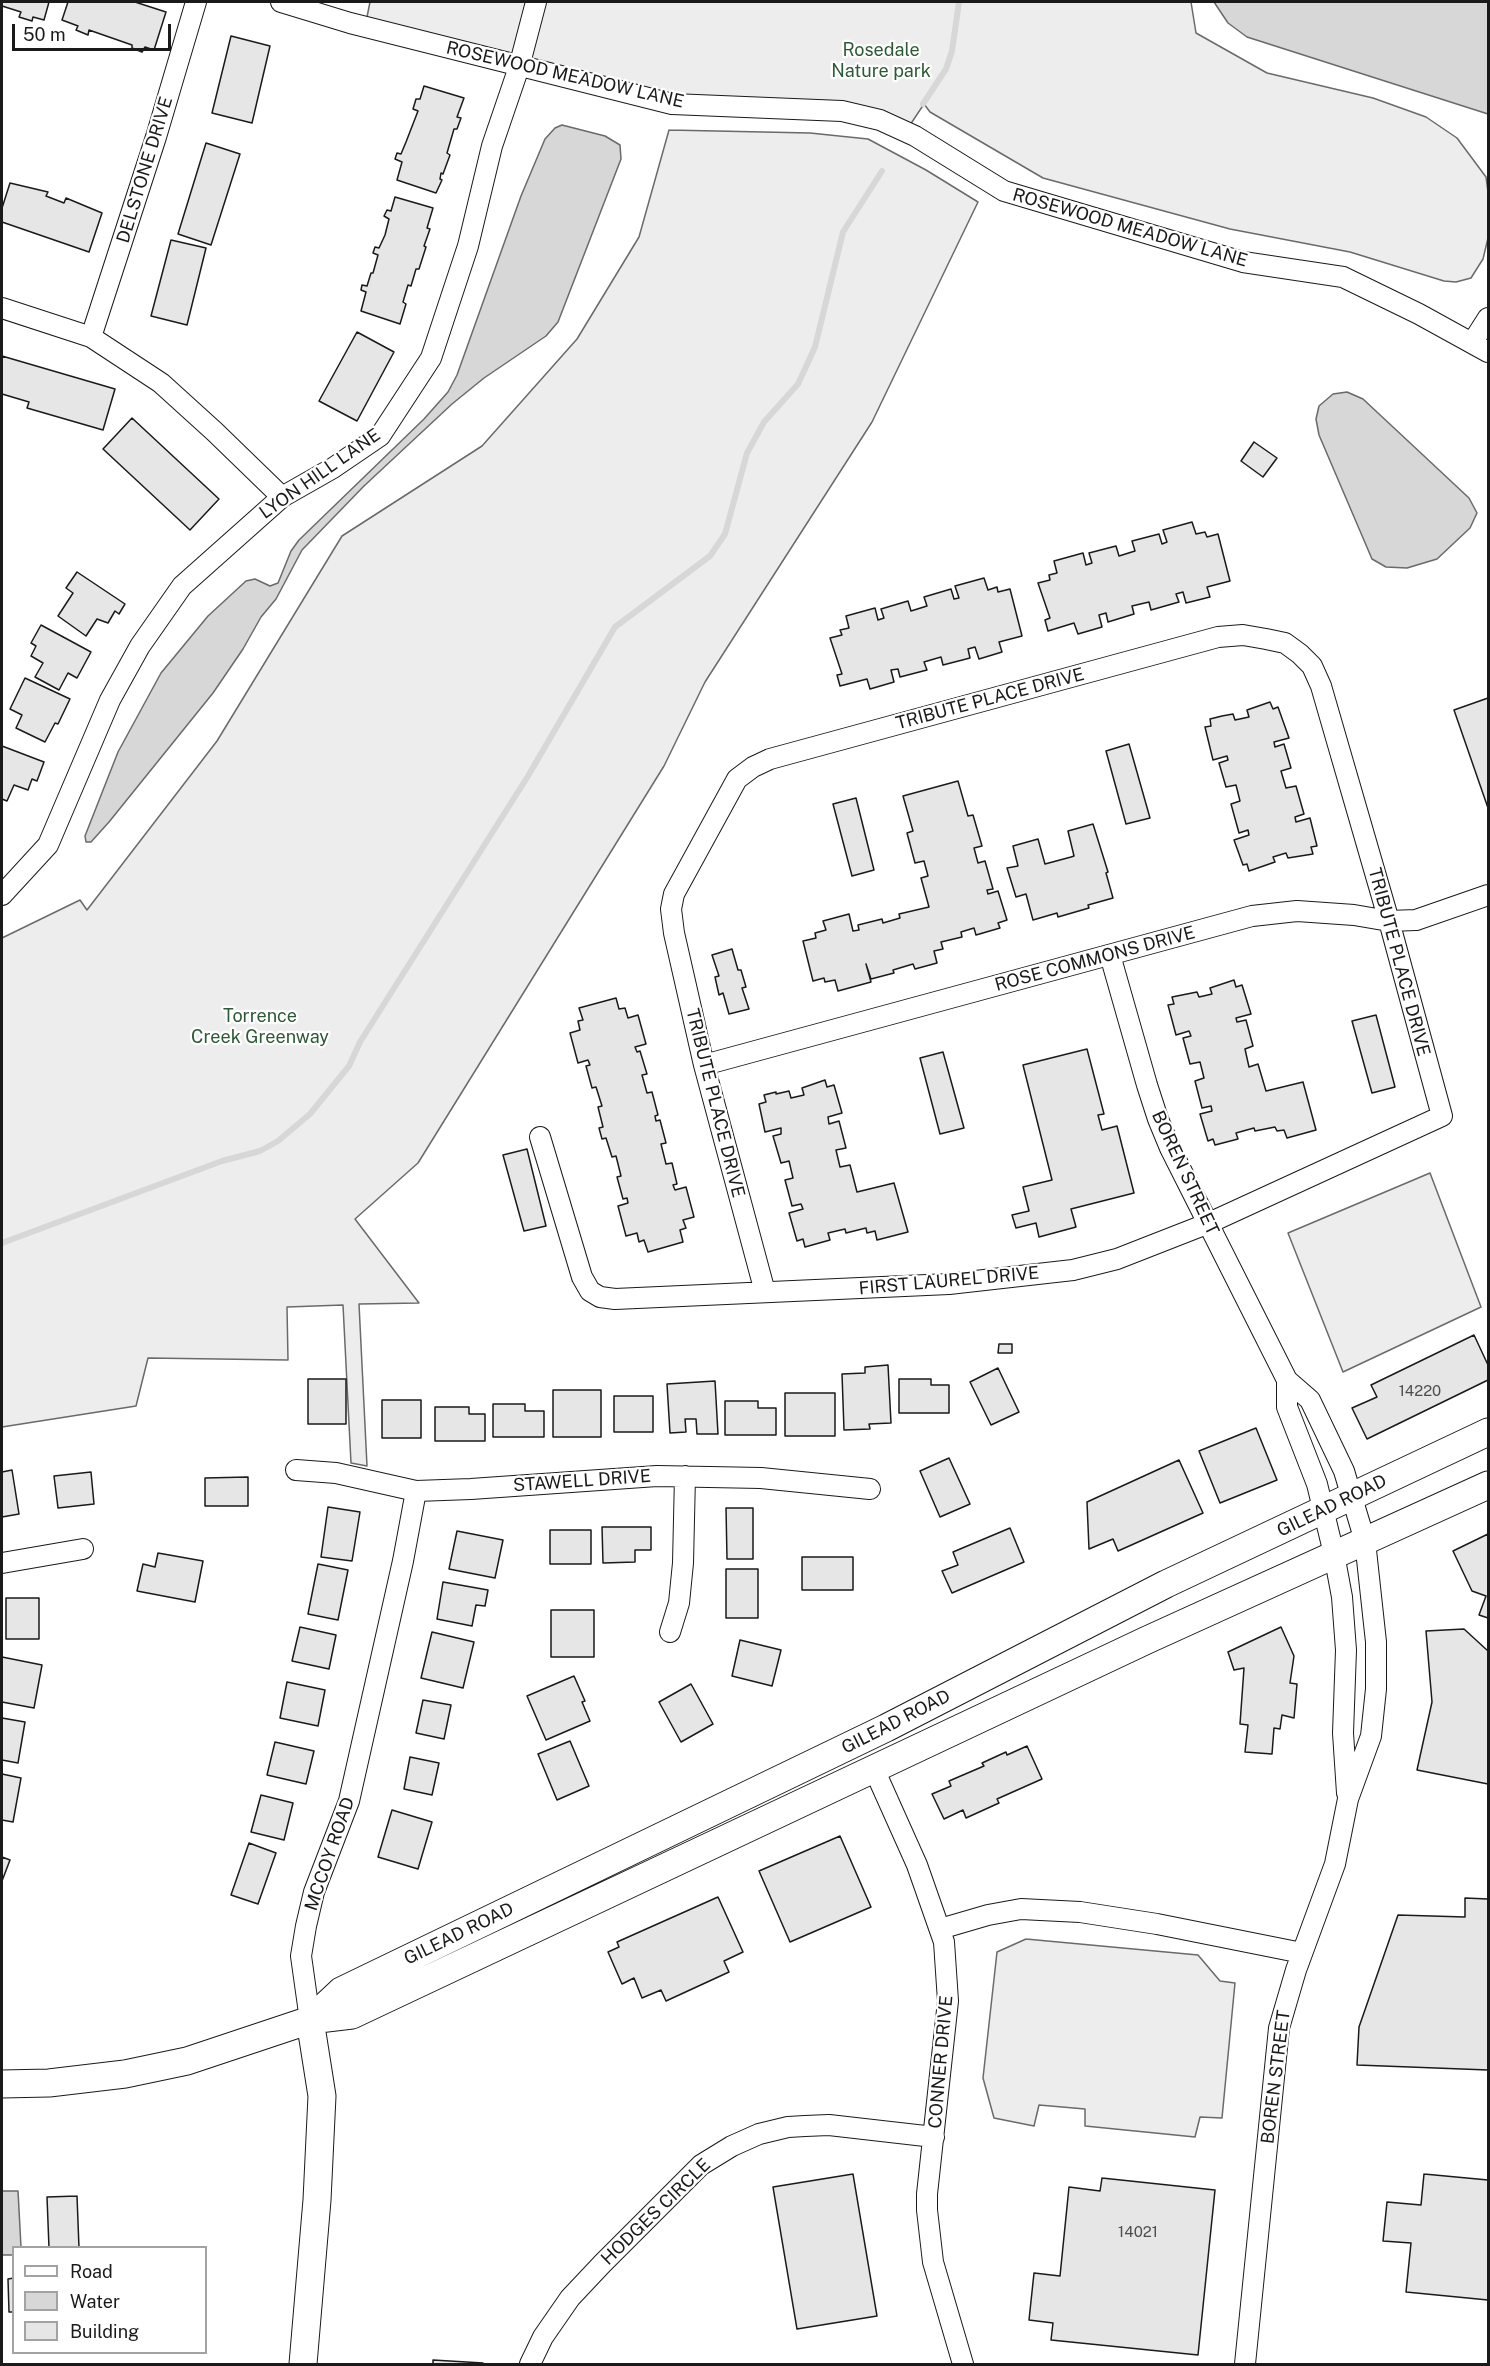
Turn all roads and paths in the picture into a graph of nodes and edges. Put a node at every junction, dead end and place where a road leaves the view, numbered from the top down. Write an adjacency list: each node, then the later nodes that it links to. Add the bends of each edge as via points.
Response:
1 (196, 2): 7 (street, DELSTONE DRIVE)
2 (281, 2): 4 (street, ROSEWOOD MEADOW LANE)
3 (536, 2): 4 (street, LYON HILL LANE)
4 (519, 67): 8 (street, ROSEWOOD MEADOW LANE, via 672,104 842,111 880,120 915,136 1004,191 1243,262 1342,277); 9 (street, LYON HILL LANE, via 492,146 468,246 431,357 380,436)
5 (2, 308): 7 (street)
6 (1488, 318): 8 (street)
7 (91, 338): 9 (street, via 161,383)
8 (1480, 348)
9 (282, 497): 10 (street, LYON HILL LANE, via 198,571 140,646 110,700 48,845)
10 (2, 895)
11 (1488, 895): 12 (street, ROSE COMMONS DRIVE, via 1416,920)
12 (1389, 921): 13 (street, ROSE COMMONS DRIVE, via 1297,910 1252,916); 14 (street, TRIBUTE PLACE DRIVE, via 1312,666 1285,643 1243,635 1218,637 770,759 737,779 674,894 671,909); 15 (street, TRIBUTE PLACE DRIVE)
13 (1110, 955): 14 (street, ROSE COMMONS DRIVE); 17 (street, BOREN STREET, via 1158,1119)
14 (704, 1065): 18 (street, TRIBUTE PLACE DRIVE)
15 (1442, 1116): 17 (street, FIRST LAUREL DRIVE)
16 (540, 1137): 18 (street, FIRST LAUREL DRIVE, via 582,1277 590,1292 615,1299)
17 (1209, 1223): 18 (street, FIRST LAUREL DRIVE, via 1117,1259 1073,1270 949,1284); 19 (street, BOREN STREET)
18 (765, 1292)
19 (1287, 1380): 26 (street, BOREN STREET, via 1310,1400); 27 (street, BOREN STREET, via 1287,1407)
20 (1488, 1432): 26 (main road, GILEAD ROAD)
21 (296, 1470): 25 (street, STAWELL DRIVE, via 336,1473)
22 (685, 1476): 24 (street, STAWELL DRIVE, via 761,1478); 25 (street, STAWELL DRIVE); 32 (street, via 683,1563 679,1603)
23 (1488, 1485): 28 (main road, GILEAD ROAD)
24 (870, 1489)
25 (417, 1491): 37 (street, MCCOY ROAD, via 349,1801 314,1892 306,1926 302,1956)
26 (1353, 1497): 27 (main road, GILEAD ROAD); 28 (street, BOREN STREET)
27 (1324, 1510): 30 (street, BOREN STREET); 37 (main road, GILEAD ROAD, via 1166,1584 886,1728 341,1991)
28 (1365, 1541): 30 (main road, GILEAD ROAD); 34 (street, BOREN STREET, via 1376,1642 1376,1689 1371,1736)
29 (83, 1549): 31 (street)
30 (1334, 1554): 33 (main road, GILEAD ROAD); 34 (street, BOREN STREET, via 1346,1650 1342,1733)
31 (2, 1563)
32 (670, 1632)
33 (874, 1768): 35 (street, CONNER DRIVE); 37 (main road, GILEAD ROAD, via 352,2015)
34 (1348, 1799): 36 (street, BOREN STREET, via 1335,1864)
35 (940, 1929): 36 (street, via 1021,1909 1080,1912); 39 (street, CONNER DRIVE, via 948,2001)
36 (1302, 1953): 43 (street, BOREN STREET, via 1279,2028)
37 (310, 2020): 38 (main road, GILEAD ROAD, via 187,2061 125,2074); 40 (main road, MCCOY ROAD, via 322,2096)
38 (2, 2084)
39 (934, 2137): 41 (street, HODGES CIRCLE, via 805,2126 759,2134 732,2146 701,2165 570,2298); 42 (street, CONNER DRIVE, via 927,2194 933,2262)
40 (303, 2364)
41 (530, 2364)
42 (963, 2364)
43 (1245, 2364)

